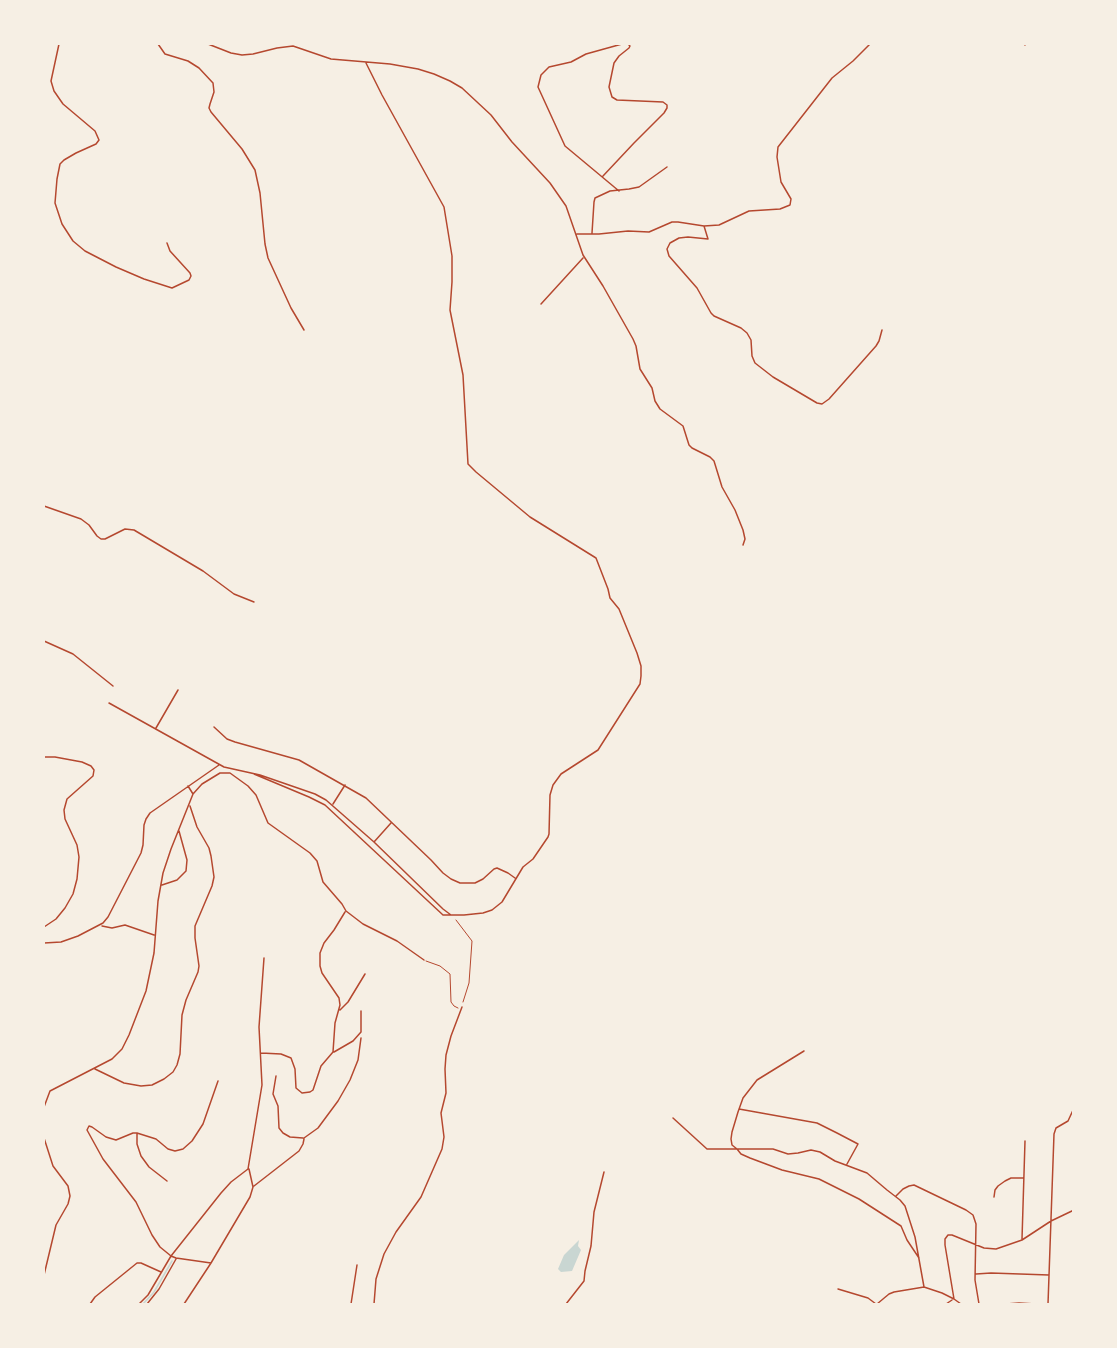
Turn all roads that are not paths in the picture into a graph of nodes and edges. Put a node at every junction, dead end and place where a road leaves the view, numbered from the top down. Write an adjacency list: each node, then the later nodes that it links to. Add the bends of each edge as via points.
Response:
1 (59, 44): 14 (street, via 52,71 54,91 63,104 95,131 99,140 60,164 55,203 62,224 85,251 172,288 191,276)
2 (158, 44): 17 (street, via 165,54 199,68 213,83 210,112 255,170 268,258)
3 (208, 44): 7 (street, via 242,54 293,46 331,59)
4 (622, 44): 9 (street, via 549,67 541,75 538,87 565,146)
5 (628, 44): 9 (street, via 629,48 614,63 609,87 612,98 663,102 667,108)
6 (870, 44): 11 (street, via 832,78 778,147 781,182 791,199 790,205 749,211 719,225)
7 (366, 63): 12 (street, via 434,74 462,88 491,115 555,189); 43 (street, via 445,213 452,256 450,310 463,375 468,464 530,516 597,558 642,671 640,684 598,750 561,774 553,785 549,834)
8 (667, 167): 10 (street, via 639,187)
9 (603, 177): 10 (street)
10 (619, 191): 13 (street, via 595,198)
11 (704, 226): 13 (street, via 672,222 649,232); 18 (street, via 708,239 679,238 668,246 669,256 694,283 711,313 747,333 755,363 817,403 829,399 876,346)
12 (576, 234): 13 (street); 15 (street)
13 (592, 234)
14 (167, 243)
15 (584, 258): 16 (street); 20 (street, via 633,339 640,369 660,409 683,426 692,448 714,461 743,530)
16 (541, 304)
17 (304, 330)
18 (882, 330)
19 (44, 506): 21 (street, via 81,519 101,539 125,529 134,530 234,594)
20 (743, 545)
21 (254, 602)
22 (44, 641): 23 (street, via 73,654)
23 (113, 686)
24 (178, 690): 27 (street)
25 (109, 703): 27 (street)
26 (214, 727): 33 (street, via 227,739 299,760)
27 (155, 729): 29 (street)
28 (44, 757): 50 (street, via 82,762 94,771 67,800 64,810 79,858 73,894 56,919)
29 (219, 764): 30 (street); 34 (street)
30 (224, 767): 31 (street); 32 (street)
31 (225, 772): 35 (street, via 210,778); 45 (street, via 252,790 271,826 314,858 323,882)
32 (254, 774): 37 (street, via 304,789); 40 (street, via 322,803)
33 (345, 785): 37 (street); 38 (street, via 370,801)
34 (188, 786): 35 (street); 49 (street, via 146,819 141,853)
35 (193, 794): 36 (street)
36 (189, 805): 41 (street); 63 (street, via 211,856 214,877 195,926 199,966 182,1015 177,1065 164,1079 141,1086 124,1083)
37 (333, 805): 39 (street)
38 (391, 822): 42 (street); 43 (street, via 451,879 475,883 497,868)
39 (355, 825): 40 (street); 42 (street)
40 (351, 829): 47 (street)
41 (179, 831): 44 (street); 44 (street, via 186,871 177,880)
42 (374, 842): 46 (street)
43 (516, 878): 48 (street, via 502,902 492,910)
44 (161, 885): 51 (street)
45 (346, 911): 54 (street); 57 (street, via 320,953 322,973 339,998)
46 (446, 911): 47 (street); 48 (street)
47 (443, 915): 48 (street)
48 (453, 916)
49 (101, 925): 51 (street, via 125,925); 52 (street, via 61,942)
50 (44, 927)
51 (155, 935): 63 (street, via 146,991 129,1035 112,1059)
52 (44, 944)
53 (264, 958): 62 (street)
54 (424, 960)
55 (365, 974): 57 (street)
56 (462, 1007): 108 (street, via 446,1054 442,1149 421,1197 384,1254 376,1279)
57 (340, 1011): 61 (street)
58 (361, 1011): 61 (street, via 361,1032)
59 (361, 1038): 72 (street, via 358,1060 345,1089 318,1128)
60 (804, 1051): 68 (street, via 757,1080)
61 (333, 1052): 62 (street, via 321,1066 313,1090 302,1093 295,1086 291,1058)
62 (260, 1053): 76 (street, via 262,1090)
63 (95, 1069): 66 (street, via 50,1091)
64 (276, 1076): 72 (street, via 273,1094 279,1128 290,1137)
65 (218, 1081): 70 (street, via 203,1124 183,1149 168,1149 156,1139)
66 (44, 1107)
67 (1074, 1108): 86 (street, via 1068,1122 1054,1131)
68 (739, 1109): 74 (street, via 731,1139); 75 (street, via 817,1123 837,1133 858,1144)
69 (673, 1118): 74 (street, via 707,1149)
70 (137, 1133): 80 (street, via 141,1156); 91 (street, via 116,1140 92,1126 87,1130 103,1160 136,1202 157,1243)
71 (44, 1138): 90 (street, via 53,1166 68,1186 70,1196)
72 (304, 1138): 81 (street, via 299,1151)
73 (1025, 1141): 78 (street)
74 (737, 1149): 75 (street, via 794,1154 811,1150); 93 (street, via 750,1158 819,1179 859,1199 901,1226)
75 (847, 1165): 83 (street, via 867,1173)
76 (248, 1169): 79 (street); 91 (street, via 221,1193)
77 (604, 1172): 109 (street, via 584,1281)
78 (1024, 1178): 84 (street, via 1005,1180); 87 (street)
79 (252, 1180): 81 (street); 82 (street)
80 (166, 1181)
81 (259, 1181): 82 (street)
82 (253, 1187): 94 (street)
83 (896, 1196): 88 (street, via 914,1185 972,1213); 93 (street, via 907,1210)
84 (994, 1197)
85 (1074, 1210): 86 (street)
86 (1051, 1221): 87 (street); 99 (street)
87 (1022, 1240): 88 (street, via 996,1250)
88 (975, 1244): 97 (street); 102 (street, via 952,1235 945,1239)
89 (44, 1250): 90 (street)
90 (49, 1250): 98 (street)
91 (171, 1256): 92 (street); 96 (street)
92 (176, 1258): 94 (street); 106 (street)
93 (920, 1259): 100 (street)
94 (211, 1263): 107 (street)
95 (357, 1265): 103 (street)
96 (161, 1273): 104 (street, via 136,1263); 105 (street)
97 (975, 1274): 99 (street); 113 (street)
98 (44, 1275)
99 (1049, 1275): 116 (street)
100 (924, 1287): 102 (street); 110 (street, via 894,1292)
101 (838, 1289): 110 (street, via 868,1298)
102 (954, 1299): 111 (street); 112 (street)
103 (351, 1304)
104 (90, 1305)
105 (139, 1305)
106 (147, 1305)
107 (184, 1305)
108 (374, 1305)
109 (567, 1305)
110 (877, 1305)
111 (946, 1305)
112 (962, 1305)
113 (979, 1305)
114 (1006, 1305): 115 (street)
115 (1036, 1305)
116 (1048, 1305)

